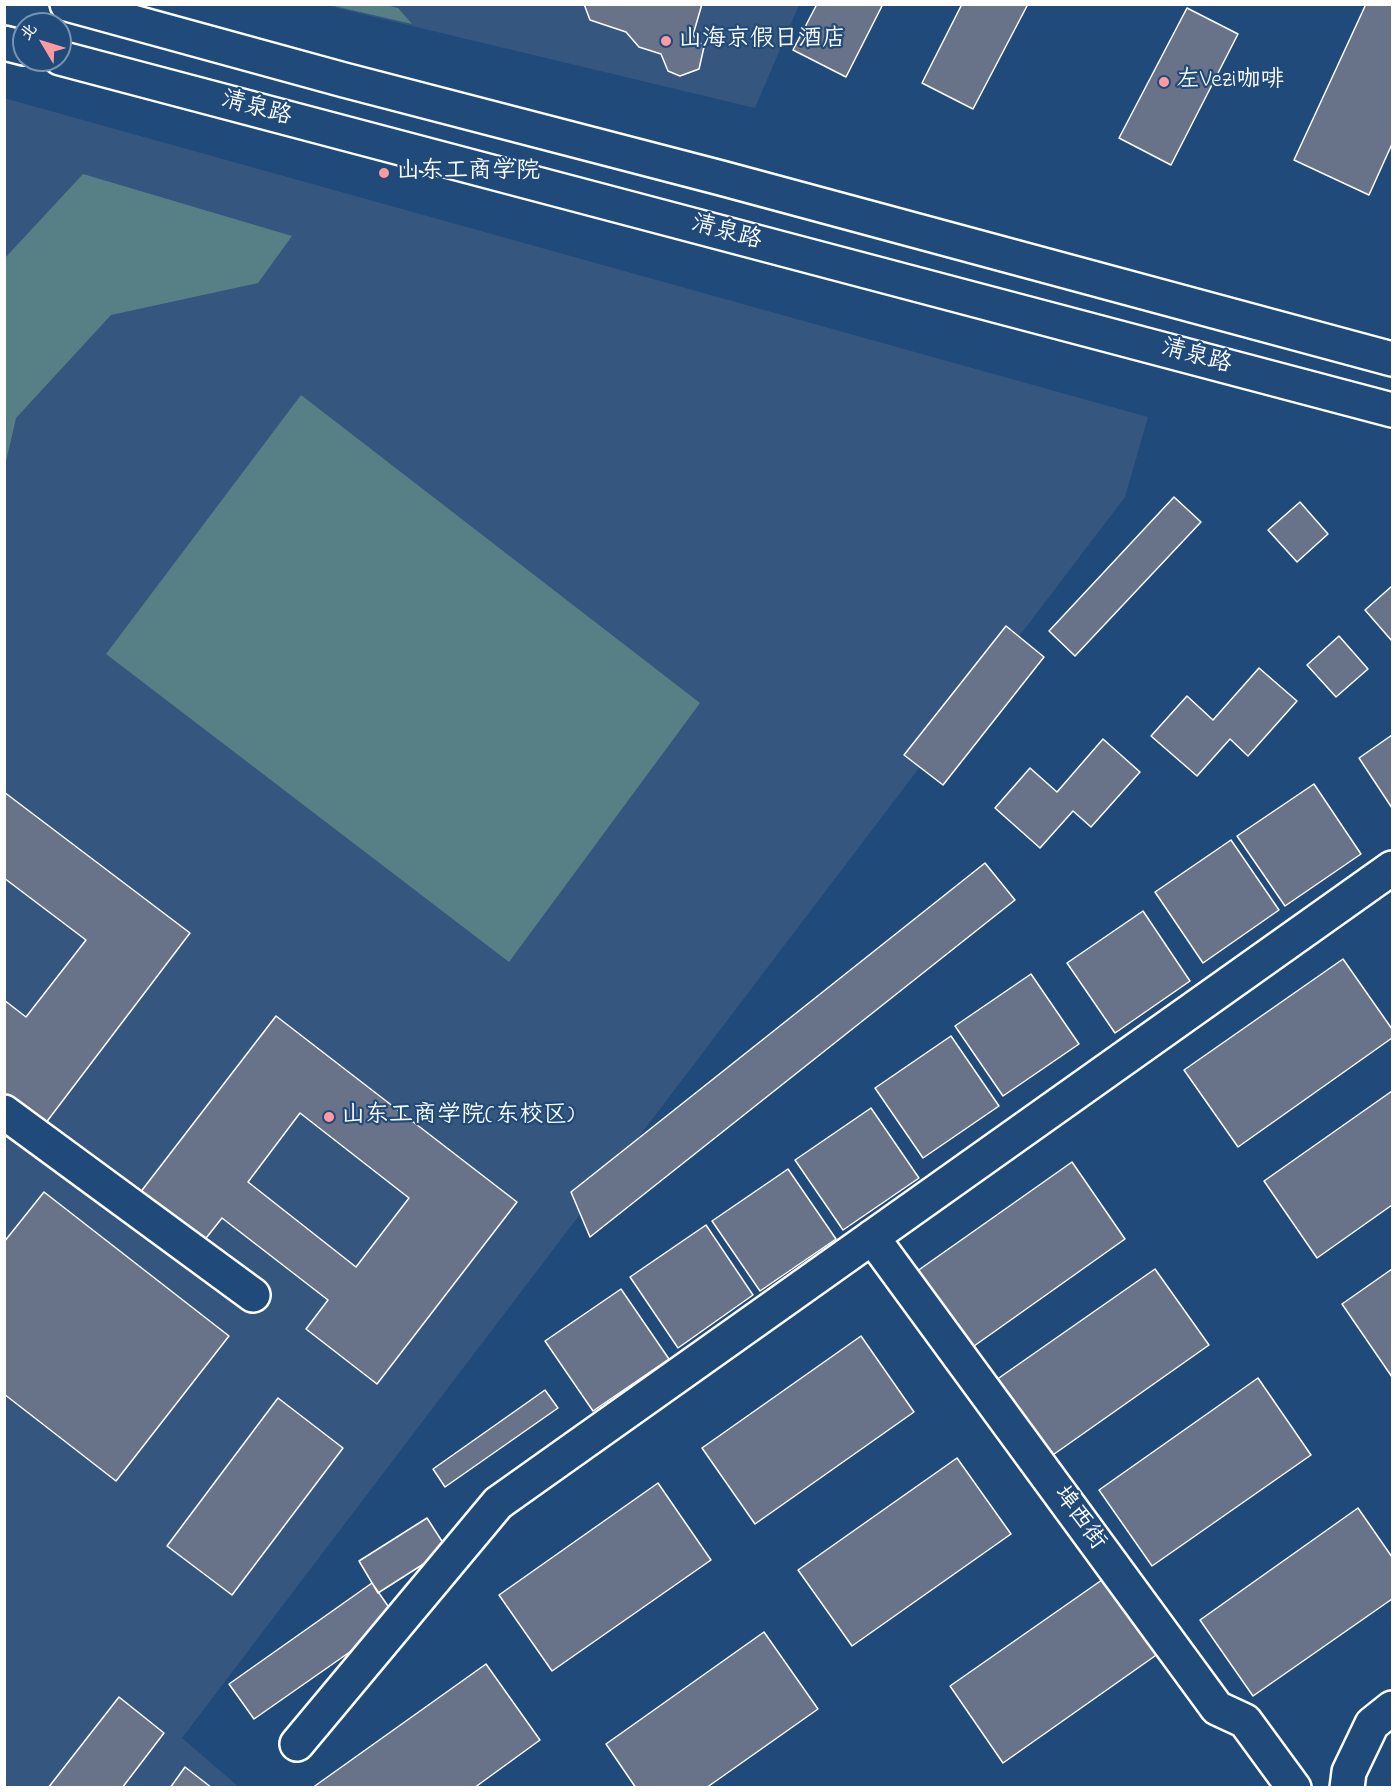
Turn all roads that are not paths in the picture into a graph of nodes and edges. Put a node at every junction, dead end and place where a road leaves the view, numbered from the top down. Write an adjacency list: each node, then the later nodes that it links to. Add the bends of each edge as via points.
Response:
1 (67, 4): 3 (main road, 清泉路)
2 (72, 61): 4 (main road, 清泉路)
3 (1392, 359)
4 (1392, 410)
5 (1392, 868): 7 (main road)
6 (4, 1112): 8 (main road)
7 (872, 1238): 10 (main road, via 498,1503); 11 (main road, 埠西街, via 1217,1708 1245,1721)
8 (253, 1295)
9 (1392, 1708): 12 (main road, via 1372,1724 1349,1772)
10 (297, 1744)
11 (1294, 1788)
12 (1347, 1788)

